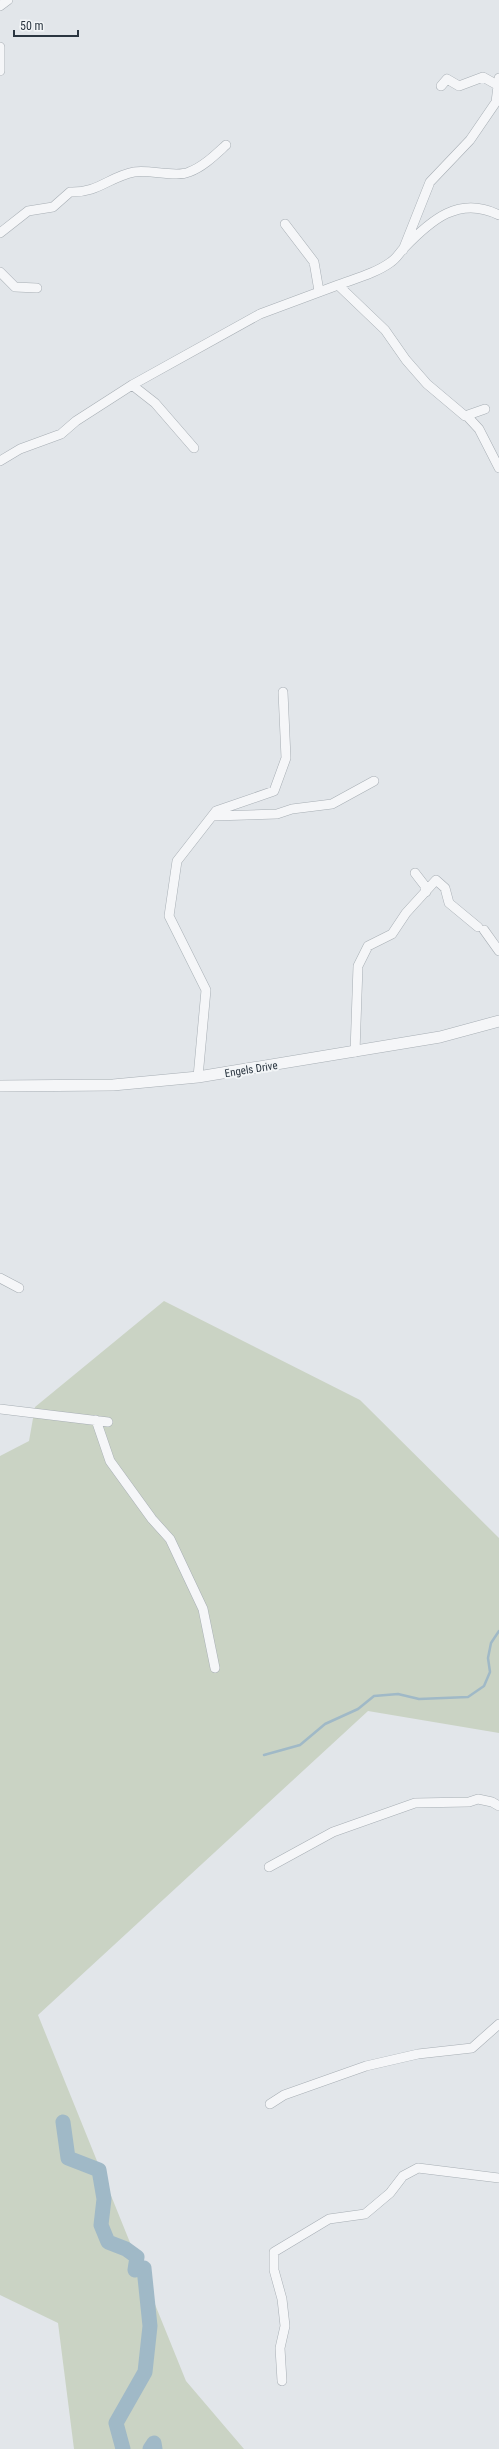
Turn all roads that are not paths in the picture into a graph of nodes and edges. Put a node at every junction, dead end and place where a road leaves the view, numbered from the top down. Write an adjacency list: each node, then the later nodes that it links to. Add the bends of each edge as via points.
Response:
1 (8, 0): 2 (street)
2 (0, 6)
3 (0, 47): 4 (street)
4 (0, 71)
5 (498, 83): 6 (street, via 483,77 459,86 447,79); 11 (street, via 496,102 470,140 430,182)
6 (441, 86)
7 (226, 145): 10 (street, via 188,173 133,172 100,188 82,193 70,192 53,207 28,211)
8 (499, 215): 11 (street, via 487,209 469,207 455,210 431,223)
9 (285, 224): 15 (street, via 314,262)
10 (0, 233)
11 (402, 250): 13 (street, via 398,257 382,268)
12 (0, 272): 14 (street, via 15,287)
13 (338, 285): 15 (street); 18 (street, via 385,330 427,384)
14 (37, 288)
15 (319, 291): 16 (street, via 260,314)
16 (132, 385): 19 (street, via 155,403); 20 (street, via 76,421 62,434 20,449)
17 (485, 410): 18 (street)
18 (467, 416): 21 (street, via 479,430)
19 (194, 448)
20 (0, 461)
21 (499, 468)
22 (283, 692): 24 (street, via 286,758 274,791 216,811)
23 (374, 781): 24 (street, via 332,804 277,814)
24 (212, 816): 30 (street, via 177,861 169,916 206,990)
25 (415, 873): 26 (street)
26 (426, 892): 27 (street, via 436,880 446,888 450,902 481,928); 29 (street, via 406,913 392,934 368,946 358,966)
27 (499, 951)
28 (499, 1021): 29 (street, Engels Drive, via 440,1037)
29 (355, 1052): 30 (street, Engels Drive)
30 (198, 1077): 31 (street, Engels Drive, via 113,1085)
31 (0, 1086)
32 (0, 1278): 33 (street)
33 (19, 1288)
34 (0, 1409): 35 (street)
35 (96, 1420): 36 (street); 37 (street, via 110,1461 152,1519 170,1538 203,1609)
36 (108, 1422)
37 (215, 1668)
38 (499, 1806): 39 (street, via 478,1799 469,1802 414,1802 333,1832)
39 (269, 1867)
40 (499, 2024): 41 (street, via 472,2048 418,2054 366,2066 284,2095)
41 (270, 2104)
42 (499, 2178): 43 (street, via 418,2168 403,2176 390,2193 365,2214 329,2220 274,2252 274,2270 282,2299 285,2326 280,2348)
43 (282, 2381)

